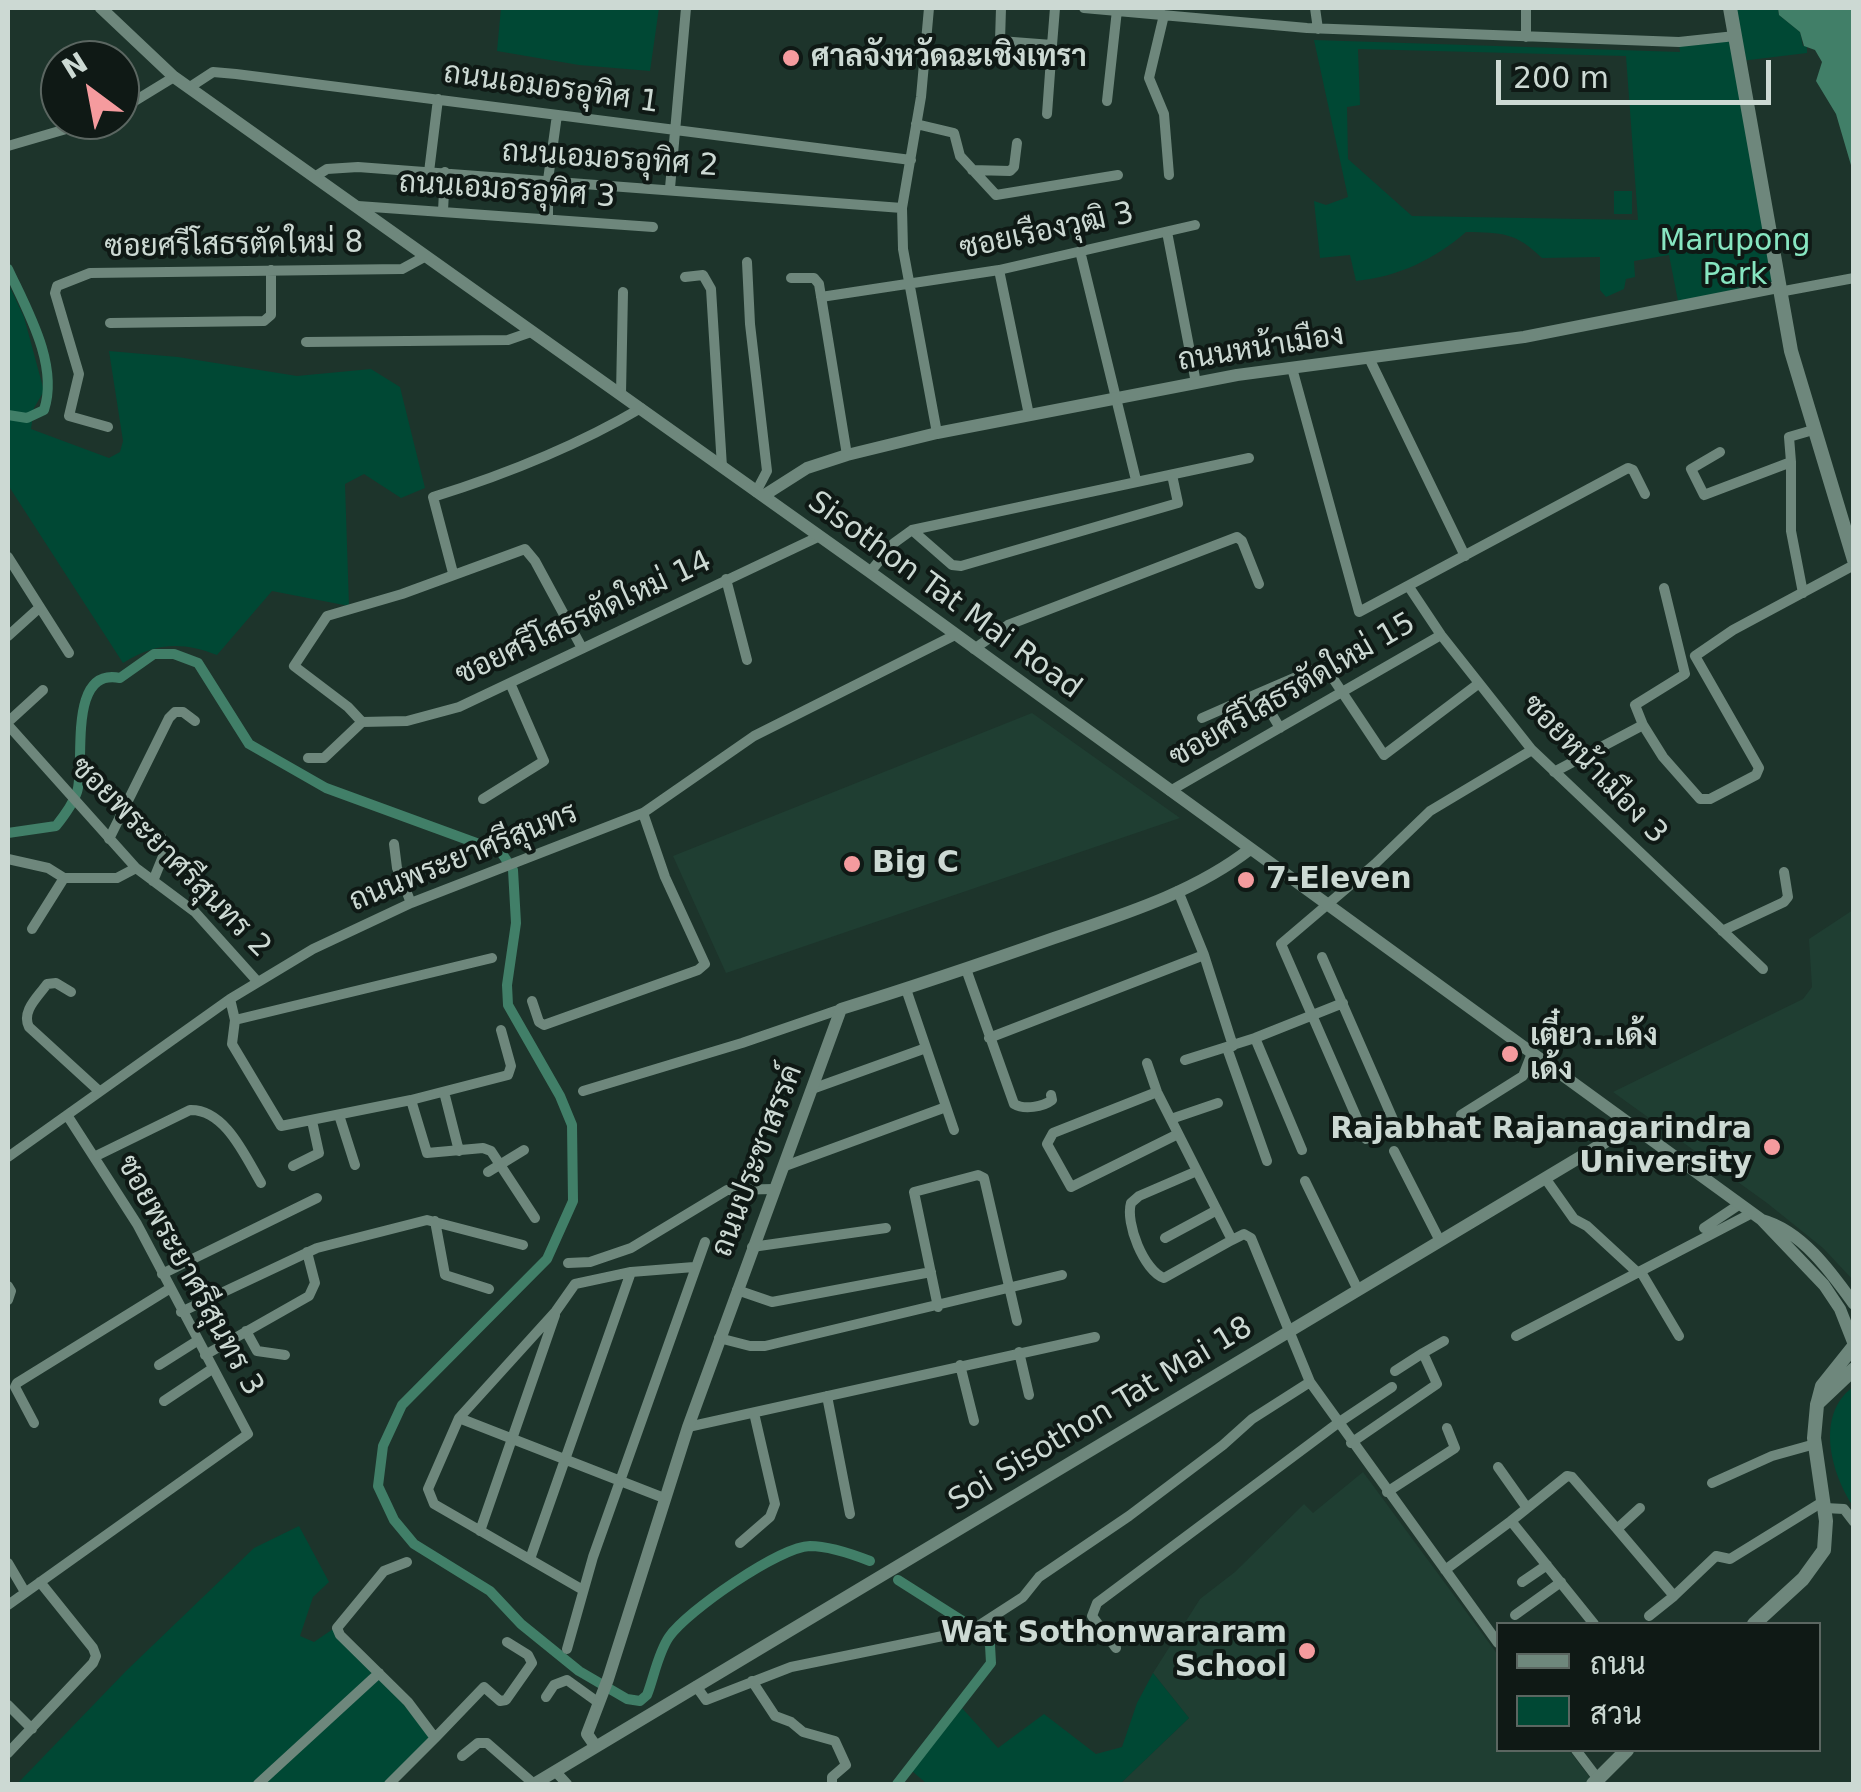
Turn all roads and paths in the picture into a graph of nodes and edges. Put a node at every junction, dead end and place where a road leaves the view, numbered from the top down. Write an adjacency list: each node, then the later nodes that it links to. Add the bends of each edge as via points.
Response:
1 (101, 8): 16 (street, Sisothon Tat Mai Road)
2 (686, 8): 24 (street)
3 (929, 8): 23 (street)
4 (1000, 8): 15 (street, via 1002,42)
5 (1055, 8): 15 (street)
6 (1084, 8): 10 (street)
7 (1315, 8): 12 (street)
8 (1526, 8): 13 (street)
9 (1730, 8): 14 (main road)
10 (1118, 10): 11 (street); 20 (street)
11 (1164, 15): 12 (street); 34 (street, via 1149,78 1164,114)
12 (1318, 28): 13 (street)
13 (1526, 36): 14 (street, via 1679,42)
14 (1735, 36): 53 (main road)
15 (1052, 45): 21 (street)
16 (174, 77): 17 (street, Sisothon Tat Mai Road); 18 (street)
17 (190, 87): 19 (street, ถนนเอมอรอุทิศ 1, via 213,72); 32 (street, Sisothon Tat Mai Road)
18 (140, 98)
19 (438, 99): 22 (street, ถนนเอมอรอุทิศ 1); 30 (street)
20 (1106, 102)
21 (1047, 114)
22 (557, 115): 24 (street, ถนนเอมอรอุทิศ 1); 35 (street)
23 (916, 124): 28 (street); 29 (street, via 954,133)
24 (675, 131): 28 (street, ถนนเอมอรอุทิศ 1); 36 (street)
25 (40, 137): 27 (street)
26 (1017, 142): 29 (street, via 1010,171)
27 (8, 146)
28 (911, 160): 38 (street)
29 (972, 170): 33 (street, via 1004,196)
30 (429, 172): 31 (street, ถนนเอมอรอุทิศ 2); 32 (street, ถนนเอมอรอุทิศ 2, via 341,167)
31 (445, 172): 35 (street, ถนนเอมอรอุทิศ 2); 39 (street)
32 (316, 176): 37 (street, Sisothon Tat Mai Road)
33 (1118, 176)
34 (1170, 176)
35 (548, 180): 36 (street, ถนนเอมอรอุทิศ 2); 40 (street)
36 (670, 188): 38 (street, ถนนเอมอรอุทิศ 2)
37 (358, 206): 39 (street, ถนนเอมอรอุทิศ 3); 45 (street, Sisothon Tat Mai Road)
38 (902, 208): 52 (street)
39 (443, 211): 40 (street, ถนนเอมอรอุทิศ 3)
40 (548, 218): 42 (street, ถนนเอมอรอุทิศ 3)
41 (1195, 225): 43 (street, ซอยเรืองวุฒิ 3)
42 (653, 227)
43 (1167, 232): 44 (street, ซอยเรืองวุฒิ 3); 61 (street)
44 (1080, 252): 48 (street, ซอยเรืองวุฒิ 3); 63 (street)
45 (426, 256): 47 (street, ซอยศรีโสธรตัดใหม่ 8, via 402,269); 57 (street, Sisothon Tat Mai Road)
46 (747, 262): 76 (street, via 767,471)
47 (272, 270): 56 (street, via 271,315 264,321); 66 (street, ซอยศรีโสธรตัดใหม่ 8, via 90,274 57,286 80,381 70,416)
48 (999, 270): 52 (street, ซอยเรืองวุฒิ 3); 65 (street)
49 (685, 277): 73 (street, via 703,276 711,288)
50 (791, 278): 55 (street, via 814,278)
51 (1854, 278): 53 (street)
52 (910, 286): 55 (street, ซอยเรืองวุฒิ 3); 68 (street)
53 (1779, 290): 59 (street, ถนนหน้าเมือง); 67 (main road)
54 (623, 292): 62 (street)
55 (821, 297): 70 (street)
56 (110, 324)
57 (531, 332): 58 (street, via 508,340); 62 (street, Sisothon Tat Mai Road)
58 (306, 342)
59 (1369, 358): 60 (street, ถนนหน้าเมือง); 80 (street)
60 (1292, 368): 61 (street, ถนนหน้าเมือง); 87 (street, via 1356,609 1362,613)
61 (1196, 382): 63 (street, ถนนหน้าเมือง)
62 (621, 394): 64 (street, Sisothon Tat Mai Road)
63 (1117, 398): 65 (street, ถนนหน้าเมือง); 75 (street)
64 (641, 408): 73 (street, Sisothon Tat Mai Road); 84 (street, via 564,450 433,497)
65 (1029, 415): 68 (street, ถนนหน้าเมือง)
66 (108, 427)
67 (1813, 430): 72 (street, via 1789,437); 82 (main road)
68 (937, 433): 70 (street, ถนนหน้าเมือง)
69 (1720, 452): 72 (street, via 1691,469 1704,494)
70 (847, 454): 76 (street, ถนนหน้าเมือง)
71 (1249, 458): 74 (street)
72 (1791, 462): 89 (street, via 1791,531)
73 (722, 467): 76 (street, Sisothon Tat Mai Road)
74 (1172, 474): 75 (street); 78 (street, via 1178,503 961,566)
75 (1136, 480): 78 (street)
76 (760, 494): 79 (street, Sisothon Tat Mai Road)
77 (1645, 494): 80 (street, via 1628,468)
78 (912, 530): 83 (street)
79 (820, 536): 83 (street, Sisothon Tat Mai Road); 85 (street, ซอยศรีโสธรตัดใหม่ 14)
80 (1466, 556): 87 (street)
81 (8, 557): 90 (street)
82 (1854, 563): 89 (street)
83 (870, 572): 91 (street, Sisothon Tat Mai Road)
84 (454, 574): 94 (street, via 525,550); 107 (street, via 327,616 294,666)
85 (726, 579): 94 (street, ซอยศรีโสธรตัดใหม่ 14); 98 (street)
86 (1259, 584): 95 (street, via 1237,537 1018,622)
87 (1410, 587): 92 (street, ซอยหน้าเมือง 3)
88 (1664, 588): 99 (street)
89 (1803, 593): 97 (street)
90 (39, 608): 93 (street); 96 (street)
91 (955, 635): 95 (street, Sisothon Tat Mai Road); 116 (street, ถนนพระยาศรีสุนทร, via 754,736)
92 (1440, 635): 101 (street, ซอยหน้าเมือง 3); 103 (street, ซอยศรีโสธรตัดใหม่ 15)
93 (8, 636)
94 (582, 648): 100 (street, ซอยศรีโสธรตัดใหม่ 14)
95 (974, 649): 114 (street, Sisothon Tat Mai Road)
96 (69, 653)
97 (1695, 656): 99 (street); 109 (street, via 1760,772 1700,799)
98 (747, 660)
99 (1681, 665): 109 (street, via 1684,675 1635,705)
100 (510, 683): 107 (street, ซอยศรีโสธรตัดใหม่ 14, via 430,716); 115 (street, via 544,761)
101 (1478, 684): 103 (street, via 1384,755); 111 (street, ซอยหน้าเมือง 3)
102 (43, 690): 108 (street)
103 (1342, 692): 104 (street, via 1324,665); 110 (street, ซอยศรีโสธรตัดใหม่ 15)
104 (1259, 693): 105 (street); 110 (street)
105 (1202, 718)
106 (194, 721): 118 (street, via 182,712 169,718)
107 (362, 722): 112 (street, via 324,758)
108 (8, 724): 118 (street, ซอยพระยาศรีสุนทร 2)
109 (1643, 725): 113 (street)
110 (1280, 728): 114 (street, ซอยศรีโสธรตัดใหม่ 15)
111 (1532, 750): 113 (street, ซอยหน้าเมือง 3); 128 (street, via 1430,811)
112 (308, 758)
113 (1554, 772): 130 (street, ซอยหน้าเมือง 3)
114 (1170, 791): 120 (street, Sisothon Tat Mai Road)
115 (483, 799)
116 (643, 813): 127 (street, ถนนพระยาศรีสุนทร); 140 (street, via 664,878 705,964 544,1025)
117 (150, 832): 125 (street, via 166,849)
118 (108, 839): 122 (street, ซอยพระยาศรีสุนทร 2)
119 (394, 844): 127 (street)
120 (1250, 849): 126 (street); 128 (street, Sisothon Tat Mai Road)
121 (8, 859): 124 (street)
122 (136, 868): 124 (street, via 116,878); 125 (street, ซอยพระยาศรีสุนทร 2)
123 (1784, 872): 130 (street, via 1784,902)
124 (64, 878): 129 (street)
125 (154, 882): 136 (street, ซอยพระยาศรีสุนทร 2, via 195,912)
126 (1178, 891): 131 (street); 134 (street)
127 (411, 903): 136 (street, ถนนพระยาศรีสุนทร)
128 (1330, 904): 143 (street, via 1281,944); 150 (street, Sisothon Tat Mai Road)
129 (32, 929)
130 (1722, 931): 135 (street, ซอยหน้าเมือง 3)
131 (1204, 955): 146 (street); 148 (street)
132 (1322, 957): 141 (street)
133 (492, 958): 144 (street)
134 (966, 969): 137 (street); 146 (street)
135 (1763, 970)
136 (257, 982): 139 (street, ถนนพระยาศรีสุนทร)
137 (906, 989): 142 (street); 149 (street)
138 (70, 992): 155 (street, via 47,984 26,1020)
139 (230, 998): 144 (street); 155 (street, ถนนพระยาศรีสุนทร)
140 (532, 1001)
141 (1343, 1003): 143 (street); 167 (street)
142 (841, 1008): 153 (street, ถนนประชาสรรค์); 154 (street)
143 (1312, 1016): 147 (street); 171 (street)
144 (235, 1020): 166 (street, via 232,1044 277,1123)
145 (500, 1030): 156 (street, via 508,1075)
146 (989, 1038): 158 (street, via 1014,1104 1047,1104)
147 (1255, 1038): 148 (street); 173 (street)
148 (1230, 1047): 151 (street); 178 (street)
149 (926, 1048): 153 (street); 161 (street)
150 (1532, 1052): 163 (street, via 1522,1076); 168 (street, Sisothon Tat Mai Road)
151 (1184, 1060)
152 (1148, 1063): 157 (street)
153 (812, 1089): 182 (street, ถนนประชาสรรค์)
154 (583, 1090)
155 (99, 1091): 162 (street, ถนนพระยาศรีสุนทร)
156 (444, 1092): 159 (street); 174 (street)
157 (1157, 1092): 165 (street); 170 (street, via 1052,1132 1047,1144 1070,1187)
158 (1051, 1094)
159 (411, 1100): 164 (street); 174 (street, via 427,1153)
160 (1218, 1103): 165 (street)
161 (946, 1106): 169 (street); 182 (street)
162 (67, 1115): 176 (street, ซอยพระยาศรีสุนทร 3); 177 (street, ถนนพระยาศรีสุนทร)
163 (1461, 1115)
164 (339, 1116): 166 (street); 179 (street)
165 (1170, 1119): 170 (street)
166 (312, 1121): 181 (street, via 319,1153)
167 (1395, 1124)
168 (1632, 1126): 185 (street, Soi Sisothon Tat Mai 18); 191 (street, Sisothon Tat Mai Road)
169 (954, 1130)
170 (1178, 1134): 183 (street)
171 (1366, 1139)
172 (524, 1150): 180 (street)
173 (1302, 1150)
174 (459, 1151): 180 (street, via 486,1148)
175 (1394, 1151): 198 (street)
176 (94, 1156): 187 (street, via 202,1109 224,1126); 208 (street, ซอยพระยาศรีสุนทร 3)
177 (8, 1158)
178 (1268, 1161)
179 (355, 1165)
180 (500, 1165): 184 (street); 192 (street)
181 (293, 1166)
182 (785, 1166): 188 (street, ถนนประชาสรรค์)
183 (1198, 1171): 190 (street); 197 (street, via 1131,1203 1129,1221 1152,1271 1164,1278)
184 (488, 1172)
185 (1546, 1178): 198 (street, Soi Sisothon Tat Mai 18); 207 (street, via 1574,1219)
186 (1305, 1181): 215 (street)
187 (261, 1184)
188 (774, 1189): 201 (street, ถนนประชาสรรค์); 203 (street, via 728,1190 631,1248)
189 (317, 1198): 208 (street)
190 (1218, 1210): 196 (street); 197 (street)
191 (1752, 1213): 195 (street); 207 (street); 217 (street, Sisothon Tat Mai Road, via 1819,1260); 230 (street, Sisothon Tat Mai Road, via 1824,1286)
192 (535, 1218)
193 (436, 1221): 200 (street); 202 (street); 213 (street, via 445,1275)
194 (886, 1228): 201 (street)
195 (1704, 1228)
196 (1165, 1238)
197 (1232, 1240): 222 (street, via 1251,1238)
198 (1440, 1240): 215 (street, Soi Sisothon Tat Mai 18)
199 (705, 1242): 204 (street)
200 (523, 1245)
201 (752, 1247): 214 (street, ถนนประชาสรรค์)
202 (307, 1252): 220 (street); 223 (street, via 315,1283 309,1296)
203 (568, 1264)
204 (694, 1266): 205 (street); 258 (street)
205 (631, 1272): 219 (street, via 575,1284); 256 (street)
206 (931, 1272): 211 (street, via 914,1192 978,1175); 214 (street, via 772,1302); 218 (street)
207 (1639, 1273): 224 (street); 225 (street)
208 (162, 1274): 212 (street, ซอยพระยาศรีสุนทร 3)
209 (1062, 1275): 211 (street)
210 (8, 1286): 216 (street)
211 (1010, 1287): 218 (street); 221 (street)
212 (169, 1288): 220 (street, ซอยพระยาศรีสุนทร 3); 249 (street, via 17,1382 18,1398)
213 (489, 1289)
214 (737, 1290): 227 (street, ถนนประชาสรรค์)
215 (1358, 1290): 222 (street, Soi Sisothon Tat Mai 18)
216 (8, 1300)
217 (1854, 1304)
218 (938, 1307): 227 (street, via 765,1346)
219 (556, 1311): 247 (street); 253 (street)
220 (181, 1312): 229 (street, ซอยพระยาศรีสุนทร 3)
221 (1017, 1321)
222 (1290, 1330): 240 (street); 293 (street, Soi Sisothon Tat Mai 18)
223 (246, 1332): 233 (street); 234 (street, via 257,1352)
224 (1516, 1336)
225 (1679, 1336)
226 (1095, 1337): 231 (street)
227 (719, 1338): 251 (street, ถนนประชาสรรค์)
228 (1444, 1340): 232 (street)
229 (197, 1341): 233 (street, ซอยพระยาศรีสุนทร 3); 235 (street)
230 (1853, 1342): 245 (main road)
231 (1019, 1352): 236 (street); 242 (street)
232 (1423, 1353): 239 (street); 254 (street, via 1436,1386)
233 (204, 1355): 237 (street, ซอยพระยาศรีสุนทร 3)
234 (285, 1356)
235 (159, 1365)
236 (960, 1365): 243 (street); 248 (street)
237 (212, 1369): 244 (street); 276 (street, ซอยพระยาศรีสุนทร 3, via 246,1437)
238 (1854, 1369): 245 (main road)
239 (1395, 1371)
240 (1310, 1382): 250 (street); 292 (street, via 977,1627)
241 (1392, 1387): 250 (street)
242 (1028, 1395)
243 (827, 1396): 246 (street); 265 (street)
244 (164, 1401)
245 (1816, 1405): 255 (main road)
246 (754, 1413): 251 (street); 270 (street, via 775,1504)
247 (458, 1418): 253 (street); 269 (street, via 428,1490 434,1504)
248 (974, 1421)
249 (34, 1423)
250 (1338, 1424): 254 (street); 289 (street, via 1097,1604 1092,1616)
251 (688, 1428): 261 (street, ถนนประชาสรรค์)
252 (1447, 1428): 260 (street, via 1455,1448)
253 (513, 1438): 256 (street); 269 (street)
254 (1351, 1443): 260 (street)
255 (1815, 1444): 259 (street); 262 (main road)
256 (567, 1460): 258 (street); 271 (street)
257 (1498, 1468): 263 (street)
258 (620, 1480): 261 (street); 279 (street)
259 (1712, 1483)
260 (1387, 1492): 275 (street)
261 (664, 1498): 295 (street, ถนนประชาสรรค์)
262 (1824, 1505): 267 (street, via 1844,1509); 281 (street, via 1730,1558 1716,1556); 286 (main road, via 1824,1550)
263 (1527, 1508): 266 (street); 268 (street, via 1572,1476)
264 (1640, 1508): 268 (street)
265 (850, 1514)
266 (1511, 1521): 274 (street); 275 (street)
267 (1854, 1522)
268 (1617, 1529): 281 (street)
269 (480, 1531): 271 (street)
270 (740, 1543)
271 (530, 1558): 279 (street)
272 (8, 1562): 280 (street)
273 (407, 1562): 291 (street, via 384,1571 337,1628)
274 (1547, 1565): 277 (street); 278 (street)
275 (1445, 1570): 287 (street)
276 (40, 1582): 280 (street, ซอยพระยาศรีสุนทร 3); 297 (street, via 96,1656)
277 (1522, 1582)
278 (1560, 1582): 283 (street); 285 (street)
279 (583, 1590): 290 (street)
280 (26, 1592): 282 (street, ซอยพระยาศรีสุนทร 3)
281 (1674, 1596): 284 (street)
282 (8, 1605)
283 (1515, 1615)
284 (1649, 1616)
285 (1592, 1622)
286 (1756, 1622)
287 (1496, 1640)
288 (507, 1642): 298 (street, via 532,1662 506,1700 484,1687)
289 (1116, 1648)
290 (567, 1649)
291 (379, 1673): 298 (street); 306 (street)
292 (752, 1681): 293 (street, via 706,1700); 310 (street, via 775,1716 835,1741 846,1765)
293 (696, 1686): 299 (street, Soi Sisothon Tat Mai 18)
294 (546, 1697): 295 (street, via 567,1680)
295 (600, 1700): 299 (street, ถนนประชาสรรค์, via 587,1734)
296 (8, 1705): 297 (street)
297 (32, 1729): 302 (street)
298 (435, 1738): 307 (street)
299 (596, 1748): 304 (street, Soi Sisothon Tat Mai 18)
300 (1577, 1752): 305 (street)
301 (1625, 1752): 305 (main road)
302 (8, 1754)
303 (462, 1756): 308 (street, via 478,1743 488,1744)
304 (556, 1772): 308 (street, Soi Sisothon Tat Mai 18); 309 (street)
305 (1595, 1782)
306 (258, 1784)
307 (389, 1784)
308 (534, 1784)
309 (567, 1784)
310 (832, 1784)

